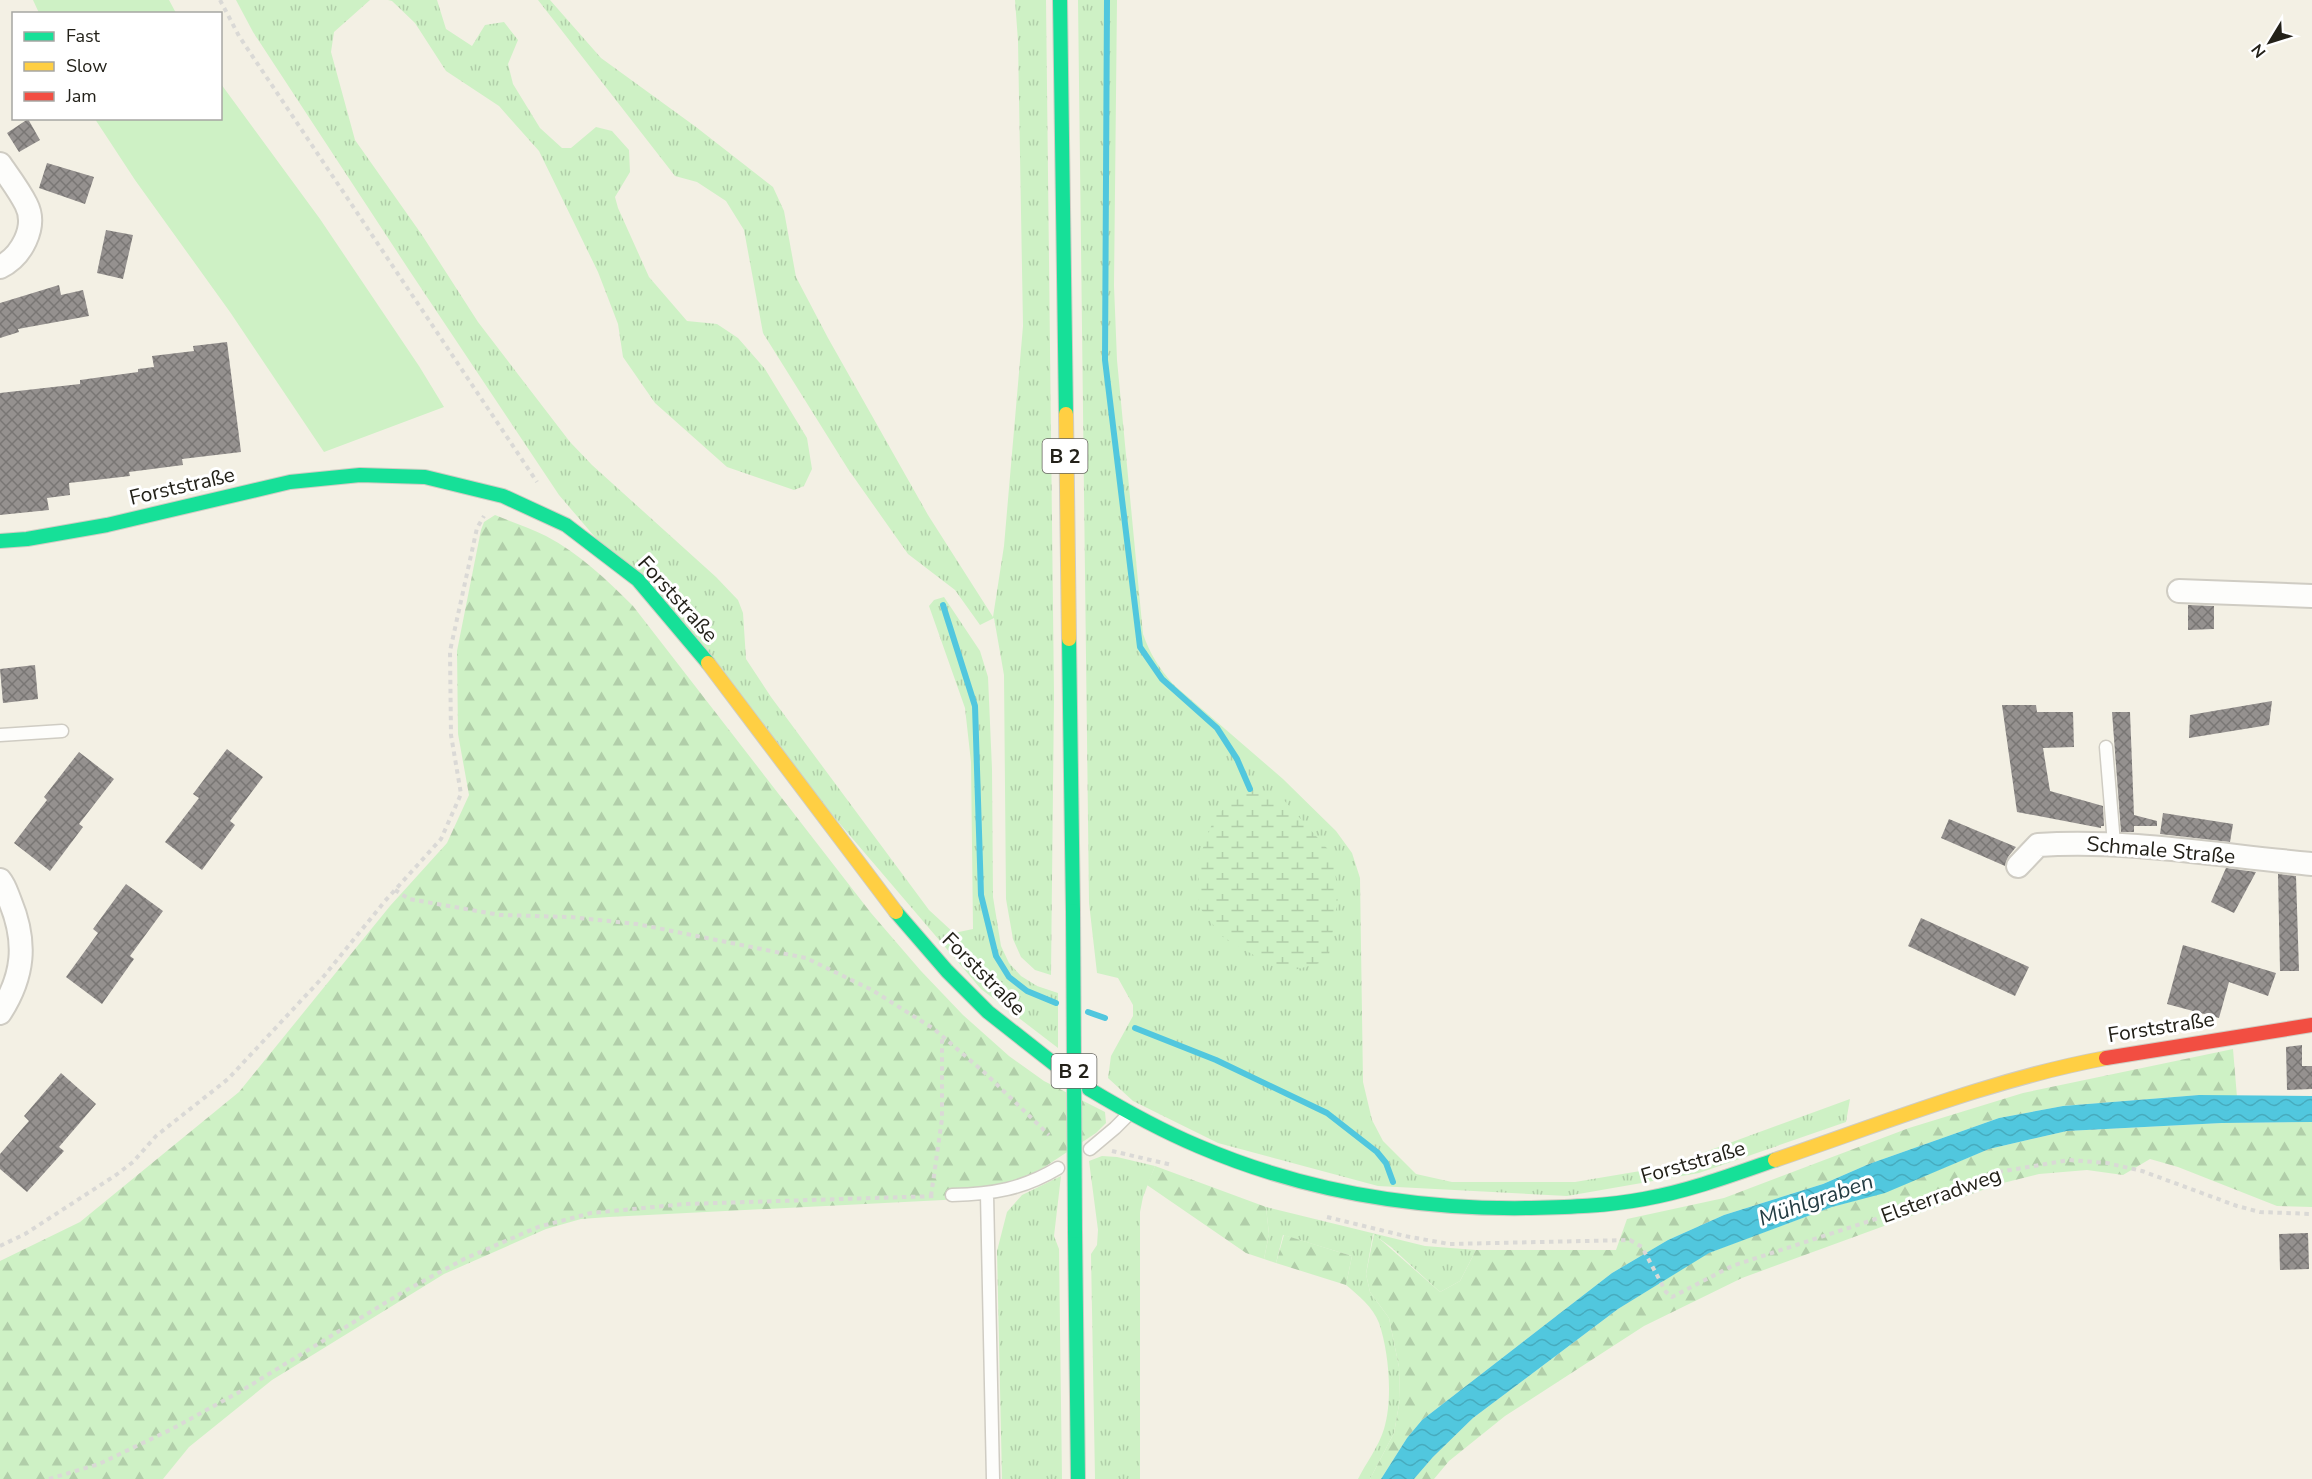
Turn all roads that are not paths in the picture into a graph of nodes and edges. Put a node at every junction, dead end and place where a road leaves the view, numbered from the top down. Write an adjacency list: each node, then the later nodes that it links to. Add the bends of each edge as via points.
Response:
1 (1060, 0): 24 (street, B 2, bridge)
2 (0, 164): 3 (street, via 27,205 30,218 18,255)
3 (0, 267)
4 (0, 541): 16 (street, Forststraße, via 107,525 290,482 360,475 425,477 503,496 566,525 638,580 708,663 903,921 946,971 988,1012)
5 (2179, 591): 6 (street)
6 (2312, 596)
7 (62, 730): 8 (lane)
8 (0, 735)
9 (2106, 747): 10 (lane)
10 (2114, 844): 11 (street, Schmale Straße); 12 (street, Schmale Straße, via 2038,845)
11 (2312, 864)
12 (2018, 866)
13 (0, 880): 14 (street, via 18,921 22,956 16,982)
14 (0, 1013)
15 (2312, 1025): 18 (street, Forststraße, via 2097,1059 2001,1083 1657,1197 1588,1205 1506,1210 1435,1206 1311,1185 1213,1154)
16 (1058, 1067)
17 (1089, 1089): 18 (street, Forststraße)
18 (1130, 1113): 19 (lane)
19 (1090, 1149)
20 (1058, 1168): 21 (lane, via 1019,1187)
21 (987, 1194): 22 (lane); 23 (lane)
22 (952, 1195)
23 (993, 1479)
24 (1078, 1479)

